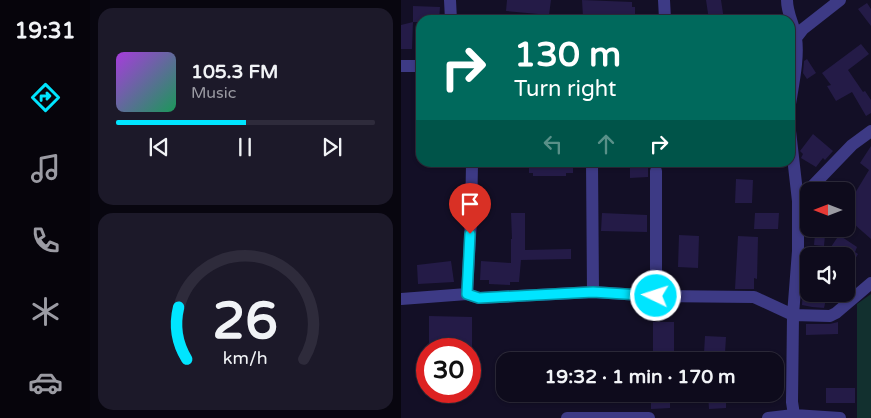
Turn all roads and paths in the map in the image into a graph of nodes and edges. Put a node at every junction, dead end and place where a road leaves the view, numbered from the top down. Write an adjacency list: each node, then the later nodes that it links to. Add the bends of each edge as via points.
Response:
1 (450, 0): 5 (street)
2 (664, 0): 6 (street)
3 (787, 0): 7 (street)
4 (841, 0): 9 (street)
5 (451, 15)
6 (665, 15)
7 (789, 15)
8 (795, 35): 9 (street)
9 (796, 38): 10 (street)
10 (795, 62)
11 (401, 66): 12 (street)
12 (416, 66)
13 (871, 131): 18 (street, via 845,152)
14 (472, 167): 21 (street)
15 (592, 167): 20 (street)
16 (794, 167): 18 (street)
17 (656, 171): 22 (street)
18 (798, 201): 24 (street)
19 (871, 283): 24 (street, via 830,316)
20 (593, 292): 21 (street, via 479,298); 22 (street)
21 (467, 294): 23 (street)
22 (656, 296): 24 (street, via 754,297)
23 (401, 299)
24 (793, 315): 25 (street, via 791,388)
25 (794, 415): 28 (street); 29 (street)
26 (567, 418): 27 (street)
27 (649, 418)
28 (768, 418)
29 (840, 418)

